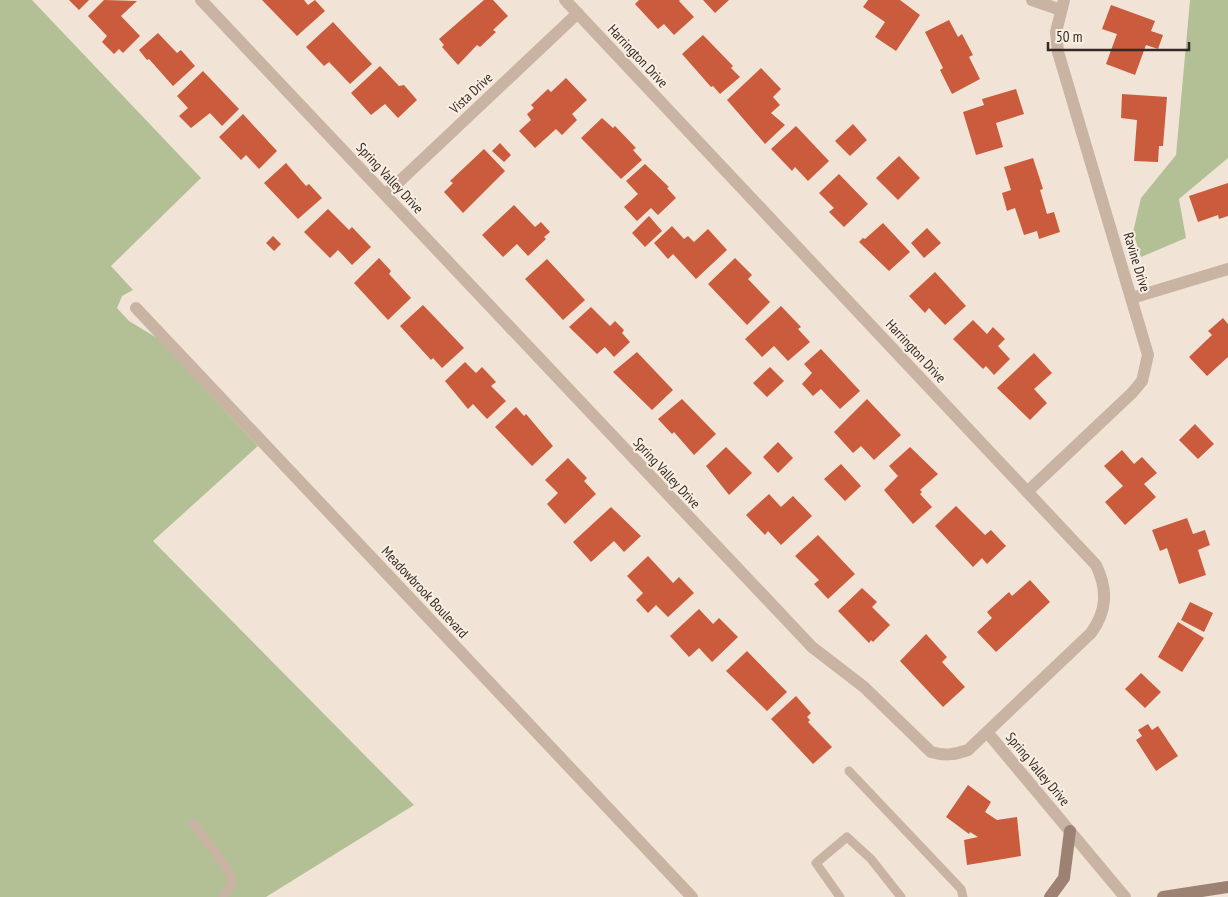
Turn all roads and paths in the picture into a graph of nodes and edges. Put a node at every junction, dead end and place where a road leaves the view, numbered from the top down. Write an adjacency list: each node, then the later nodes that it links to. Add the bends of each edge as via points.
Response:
1 (201, 0): 6 (street, Spring Valley Drive)
2 (565, 0): 5 (street, Harrington Drive)
3 (1032, 0): 4 (street)
4 (1062, 5): 8 (street, Ravine Drive, via 1056,32 1058,52)
5 (578, 13): 6 (street, Vista Drive); 10 (street, Harrington Drive)
6 (385, 195): 11 (street, Spring Valley Drive, via 812,647 864,687 931,752 944,755 968,750)
7 (1228, 269): 8 (street)
8 (1132, 298): 10 (street, Ravine Drive, via 1148,355 1142,380)
9 (136, 308): 17 (street, Meadowbrook Boulevard)
10 (1028, 492): 11 (street, Harrington Drive, via 1096,565 1106,593 1104,608 1091,633)
11 (987, 732): 14 (street, Spring Valley Drive)
12 (849, 771): 20 (lane, via 961,889)
13 (193, 823): 16 (lane, via 232,880)
14 (1070, 831): 21 (main road, via 1064,878); 22 (street, Spring Valley Drive)
15 (1228, 887): 23 (main road)
16 (222, 897)
17 (692, 897)
18 (840, 897): 19 (lane, via 816,863 847,838 871,860)
19 (901, 897)
20 (963, 897)
21 (1050, 897)
22 (1125, 897)
23 (1164, 897)

